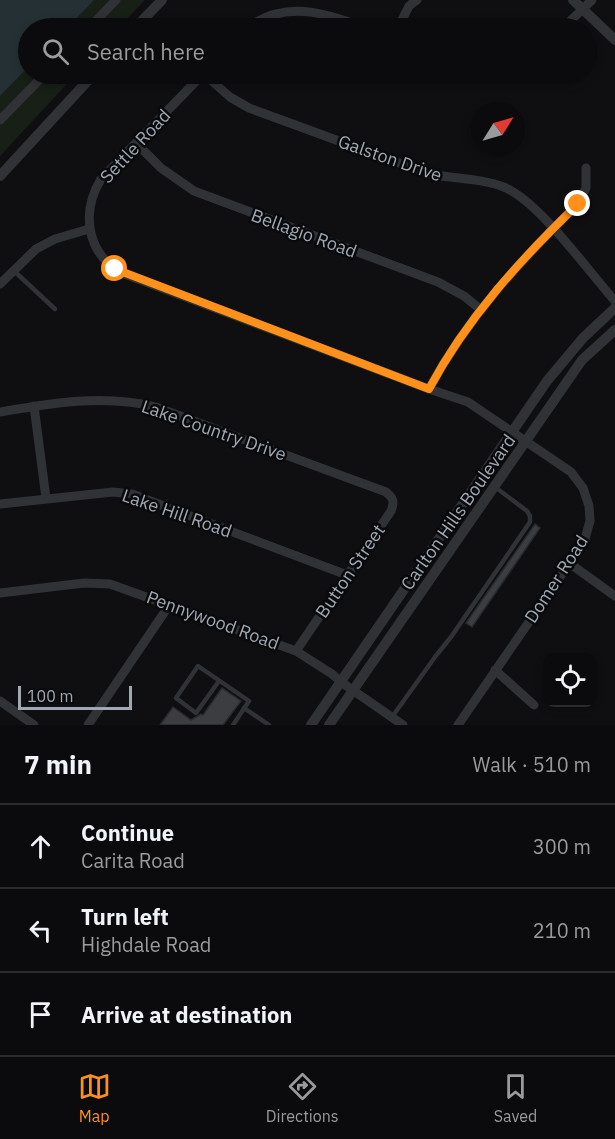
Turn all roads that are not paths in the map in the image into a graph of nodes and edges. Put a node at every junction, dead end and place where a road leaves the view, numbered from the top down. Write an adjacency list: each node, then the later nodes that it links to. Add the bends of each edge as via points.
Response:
1 (116, 0): 8 (street)
2 (162, 0): 9 (street)
3 (417, 0): 12 (street)
4 (573, 0): 7 (street)
5 (592, 0): 7 (street)
6 (303, 3): 10 (street); 11 (street)
7 (584, 10): 13 (street); 14 (street)
8 (99, 18)
9 (145, 18)
10 (259, 18)
11 (339, 18)
12 (403, 18)
13 (575, 18)
14 (592, 18)
15 (597, 23): 16 (street)
16 (615, 40)
17 (35, 84): 21 (street)
18 (85, 84): 24 (street)
19 (193, 84): 22 (street, Settle Road)
20 (215, 84): 26 (street, Galston Drive, via 249,108 429,174 508,189 527,201)
21 (0, 120)
22 (136, 143): 25 (street, Settle Road, via 97,186 90,207); 32 (street, Bellagio Road, via 161,168 194,191 438,282)
23 (586, 168): 26 (street, via 586,188 578,204)
24 (0, 176)
25 (89, 229): 27 (street, via 36,249); 34 (street, Domer Road, via 98,253 122,273)
26 (553, 229): 29 (street, Galston Drive); 32 (street)
27 (13, 270): 28 (street); 31 (lane)
28 (0, 284)
29 (615, 302)
30 (615, 308): 37 (street, Carlton Hills Boulevard, via 547,381)
31 (55, 309)
32 (480, 309): 34 (street)
33 (615, 330): 38 (street, Carlton Hills Boulevard, via 582,360)
34 (429, 389): 37 (street, Domer Road, via 468,402)
35 (34, 406): 36 (street, Lake Country Drive); 40 (street, Lake Country Drive, via 99,400 139,403); 41 (street)
36 (0, 411)
37 (513, 432): 38 (street, Domer Road); 51 (street, Carlton Hills Boulevard)
38 (526, 441): 39 (street, Carlton Hills Boulevard); 43 (street, Domer Road, via 571,472 587,499 587,536)
39 (494, 486): 52 (street, Carlton Hills Boulevard); 56 (lane, via 527,511 530,522 435,657)
40 (386, 492): 44 (street, Button Street, via 393,498 391,511)
41 (46, 498): 42 (street, Lake Hill Road); 44 (street, Lake Hill Road, via 132,494)
42 (0, 504)
43 (569, 563): 46 (street); 49 (street, Domer Road)
44 (347, 575): 48 (street, Button Street)
45 (0, 593): 47 (street, Pennywood Road, via 95,582 127,588)
46 (615, 596)
47 (170, 604): 48 (street, Pennywood Road); 58 (street)
48 (296, 651): 51 (street, Pennywood Road)
49 (495, 670): 54 (street); 63 (street, Domer Road)
50 (219, 681): 50 (lane, via 198,666 176,698 196,713); 55 (lane, via 249,701)
51 (341, 682): 52 (street, Pennywood Road); 61 (street, Carlton Hills Boulevard)
52 (353, 690): 56 (street, Pennywood Road); 62 (street, Carlton Hills Boulevard)
53 (0, 701): 57 (street)
54 (534, 705)
55 (244, 708): 59 (lane); 60 (lane)
56 (396, 722)
57 (34, 725)
58 (88, 725)
59 (233, 725)
60 (269, 725)
61 (311, 725)
62 (329, 725)
63 (458, 725)

